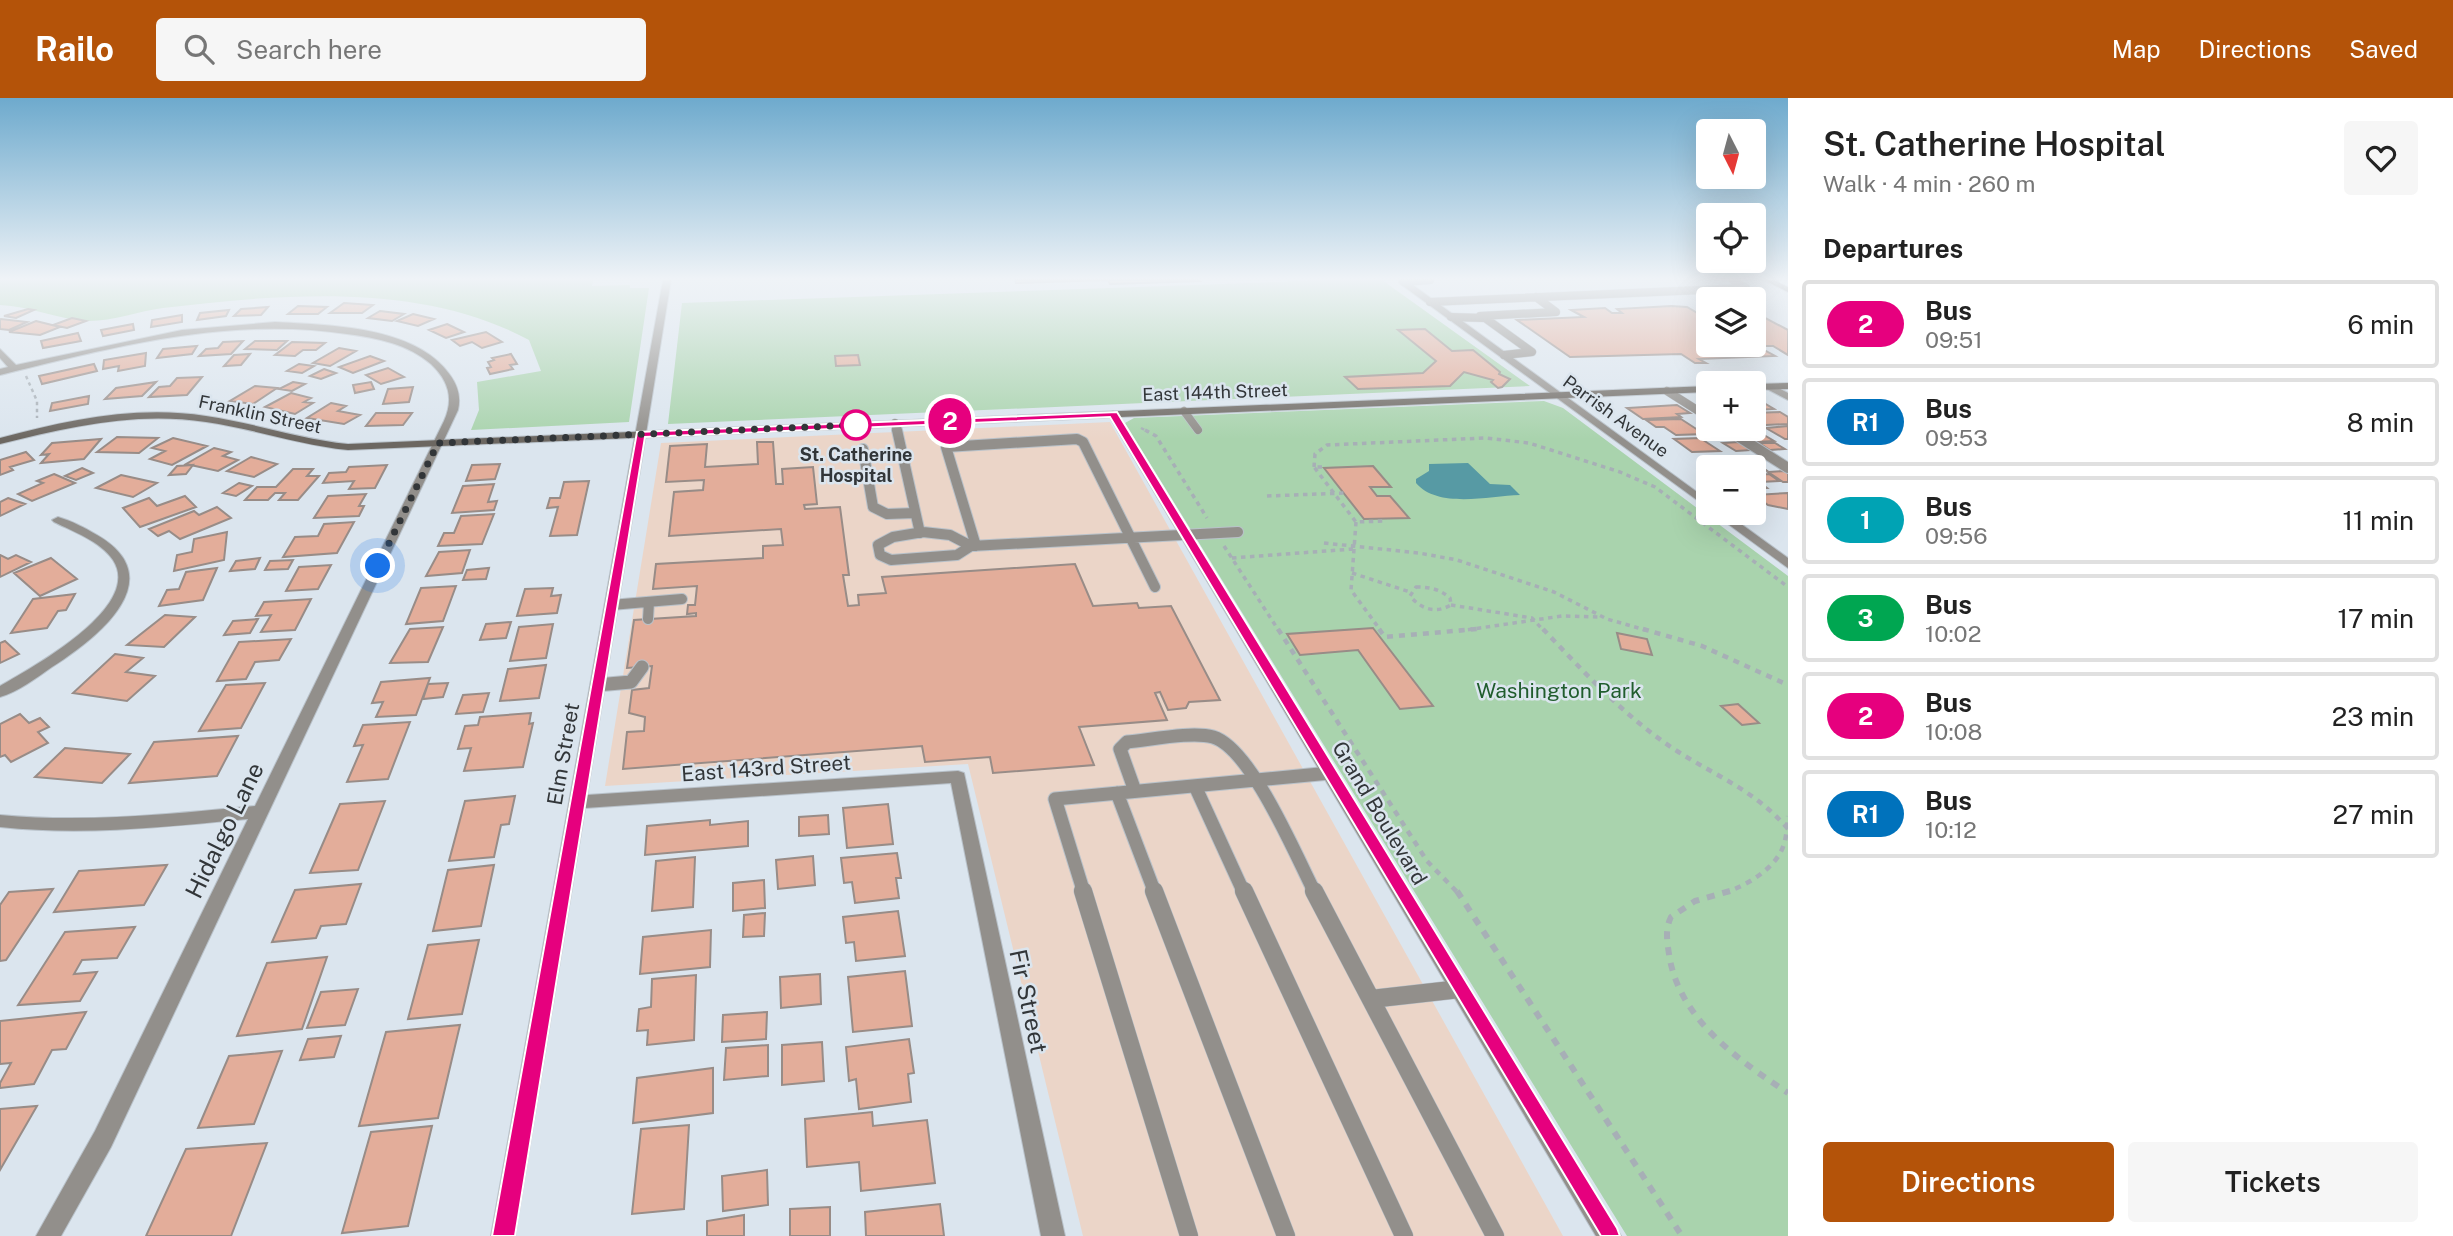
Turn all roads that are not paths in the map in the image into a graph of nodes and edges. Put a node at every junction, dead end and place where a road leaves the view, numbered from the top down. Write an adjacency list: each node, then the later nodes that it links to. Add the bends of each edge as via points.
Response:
1 (194, 333): 8 (street, Hidalgo Lane, via 121,344)
2 (360, 333): 25 (street, Hidalgo Lane, via 415,348 447,376 455,401)
3 (658, 333): 22 (street, Elm Street)
4 (1473, 333): 7 (street, Parrish Avenue)
5 (1505, 333): 7 (lane, via 1532,352)
6 (0, 352): 8 (street)
7 (1504, 355): 15 (street, Parrish Avenue)
8 (14, 369): 9 (street, Hidalgo Lane)
9 (0, 372)
10 (1788, 386): 12 (street)
11 (1766, 387): 12 (street)
12 (1770, 387): 16 (street)
13 (1696, 390): 14 (street, East 144th Street)
14 (1667, 391): 15 (street, East 144th Street); 17 (lane)
15 (1559, 395): 18 (street, East 144th Street); 28 (street, Parrish Avenue)
16 (1788, 397)
17 (1696, 409)
18 (1184, 411): 19 (street, East 144th Street); 21 (lane)
19 (1113, 414): 20 (street, East 144th Street); 34 (street, Grand Boulevard)
20 (895, 423): 22 (street, East 144th Street); 29 (lane)
21 (1198, 430)
22 (640, 434): 25 (street, Franklin Street); 41 (street, Elm Street)
23 (0, 441): 25 (street, Franklin Street, via 92,421 164,416 207,419 332,446)
24 (1745, 441): 27 (lane)
25 (438, 443): 53 (street, Hidalgo Lane)
26 (863, 449): 29 (lane, via 873,507 878,513)
27 (1788, 468)
28 (1696, 496)
29 (915, 513): 33 (lane)
30 (58, 520): 45 (street, via 86,534 118,559 124,573 122,589 97,627)
31 (1735, 525): 37 (street)
32 (1237, 532): 34 (lane)
33 (920, 533): 36 (lane, via 948,534); 36 (lane, via 889,536 878,545 880,555 891,560 957,555)
34 (1186, 534): 35 (lane); 46 (street, Grand Boulevard)
35 (1130, 536): 36 (lane); 36 (lane, via 1080,440 948,446 945,449); 38 (lane)
36 (973, 546)
37 (1788, 564)
38 (1156, 587)
39 (682, 599): 40 (lane)
40 (649, 602): 41 (lane); 42 (lane)
41 (611, 605): 44 (street, Elm Street)
42 (648, 619)
43 (642, 667): 44 (lane, via 631,682)
44 (597, 685): 52 (street, Elm Street)
45 (0, 692)
46 (1330, 773): 48 (lane); 55 (street, Grand Boulevard)
47 (958, 777): 52 (street, East 143rd Street); 59 (street, Fir Street)
48 (1256, 780): 49 (lane); 50 (lane, via 1236,748 1217,737 1127,742 1120,749); 56 (lane)
49 (1195, 786): 50 (lane); 62 (lane)
50 (1135, 791): 51 (lane)
51 (1117, 793): 60 (lane, via 1055,799); 61 (lane)
52 (578, 802): 58 (street, Elm Street)
53 (259, 812): 54 (street, via 79,826); 57 (street, Hidalgo Lane, via 103,1139)
54 (0, 821)
55 (1460, 989): 56 (lane); 64 (street, Grand Boulevard)
56 (1371, 999): 63 (lane)
57 (48, 1236)
58 (503, 1236)
59 (1053, 1236)
60 (1189, 1236)
61 (1286, 1236)
62 (1404, 1236)
63 (1495, 1236)
64 (1609, 1236)

